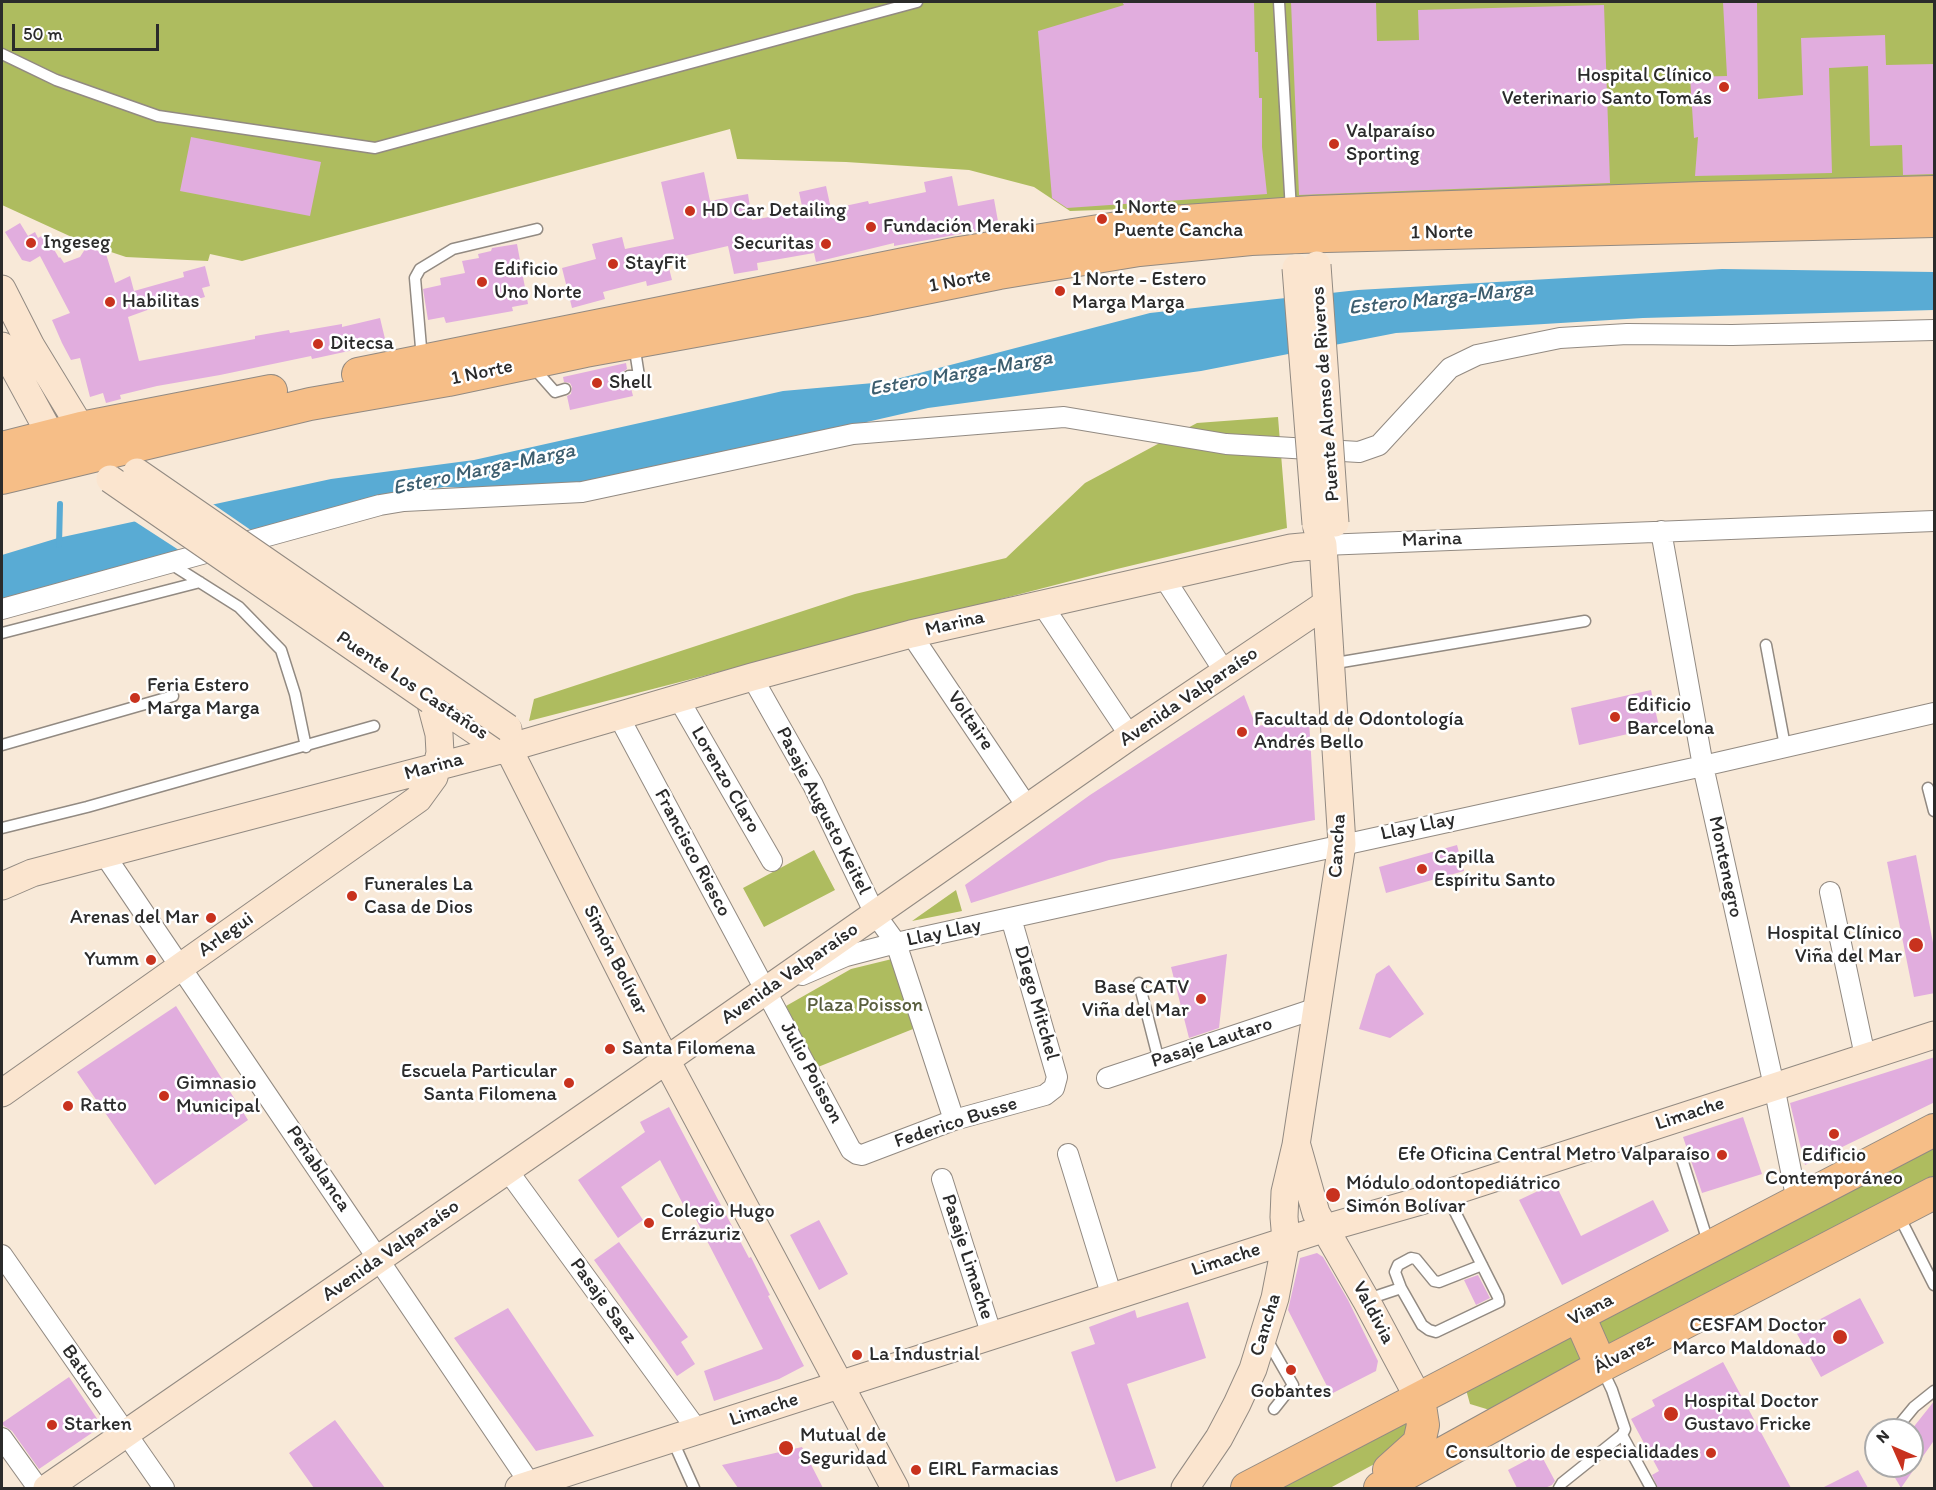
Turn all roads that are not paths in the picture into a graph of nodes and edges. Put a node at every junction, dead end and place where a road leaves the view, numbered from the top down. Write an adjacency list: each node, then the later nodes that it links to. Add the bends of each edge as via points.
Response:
1 (917, 2): 3 (lane, via 375,148 158,116 56,80)
2 (1279, 2): 7 (lane)
3 (2, 54)
4 (1935, 192): 7 (main road, 1 Norte, via 1394,210 1316,228)
5 (1935, 221): 7 (main road, 1 Norte)
6 (537, 229): 12 (lane, via 453,249 416,273)
7 (1305, 244): 10 (main road, 1 Norte, via 1251,239 1139,250); 12 (main road, 1 Norte, via 1143,224 959,253); 22 (main road, Puente Alonso de Riveros, bridge)
8 (2, 289): 17 (main road)
9 (1929, 333): 24 (street, via 1627,334 1560,338 1477,355 1450,368 1379,445 1359,452 1226,444 1064,417 852,434 582,492 380,505)
10 (634, 343): 13 (main road, 1 Norte); 14 (lane, via 639,376)
11 (2, 346): 16 (main road)
12 (422, 362): 17 (main road, 1 Norte)
13 (530, 363): 15 (lane, via 555,392); 19 (main road, 1 Norte, via 310,404)
14 (629, 376)
15 (566, 389)
16 (50, 435): 17 (main road, 1 Norte); 18 (main road, 1 Norte)
17 (80, 443): 19 (main road, 1 Norte); 20 (main road, 1 Norte)
18 (2, 448)
19 (110, 465): 39 (main road, Puente Los Castaños, bridge); 44 (main road, Puente Los Castaños, bridge, via 137,472)
20 (2, 478)
21 (1935, 521): 23 (street, Marina)
22 (1324, 531): 23 (street, Marina); 25 (main road, Marina, via 1298,546); 28 (main road, Cancha)
23 (1661, 531): 49 (street, Montenegro)
24 (171, 564): 26 (lane); 29 (street)
25 (1162, 576): 27 (main road, Marina); 35 (street)
26 (200, 582): 31 (lane); 47 (lane, via 239,607 281,650)
27 (1041, 603): 32 (main road, Marina); 43 (street)
28 (1326, 604): 34 (main road, Cancha); 35 (main road, Avenida Valparaíso)
29 (2, 609)
30 (1585, 621): 34 (lane)
31 (2, 633)
32 (911, 634): 36 (main road, Marina); 51 (street, Voltaire)
33 (1766, 645): 46 (lane)
34 (1330, 664): 54 (main road, Cancha)
35 (1224, 671): 43 (main road, Avenida Valparaíso)
36 (752, 677): 38 (main road, Marina); 59 (street, Pasaje Augusto Keitel, via 813,785)
37 (173, 696): 45 (lane)
38 (678, 698): 41 (main road, Marina); 56 (street, Lorenzo Claro)
39 (430, 700): 44 (main road, Puente Los Castaños, via 483,736); 48 (main road, via 439,734)
40 (1935, 713): 46 (street, Llay Llay)
41 (618, 715): 44 (main road, Marina); 64 (street, Francisco Riesco)
42 (374, 726): 47 (lane)
43 (1130, 736): 51 (main road, Avenida Valparaíso)
44 (508, 738): 48 (main road, Marina); 68 (main road, Simón Bolívar)
45 (2, 745)
46 (1785, 746): 49 (street, Llay Llay)
47 (306, 747): 53 (lane)
48 (439, 755): 55 (main road, Marina); 62 (main road, Arlegui, via 427,788 406,809)
49 (1702, 766): 54 (street, Llay Llay); 71 (street, Montenegro)
50 (1929, 788): 52 (lane)
51 (1028, 808): 59 (main road, Avenida Valparaíso)
52 (1935, 811)
53 (2, 828)
54 (1342, 844): 60 (street, Llay Llay); 65 (main road, Cancha)
55 (104, 855): 57 (main road, Marina, via 32,873); 62 (street, Peñablanca)
56 (772, 861)
57 (2, 886)
58 (1830, 892): 67 (street)
59 (875, 914): 61 (street, Pasaje Augusto Keitel); 64 (main road, Avenida Valparaíso)
60 (1011, 918): 61 (street, Llay Llay); 72 (street, DIego Mitchel, via 1057,1077)
61 (896, 943): 64 (street, Llay Llay, via 846,956); 74 (street, Pasaje Augusto Keitel)
62 (180, 967): 73 (main road, Arlegui); 90 (street, Peñablanca)
63 (1139, 983): 69 (lane)
64 (766, 991): 68 (main road, Avenida Valparaíso); 77 (street, Julio Poisson)
65 (1317, 1008): 69 (street, Pasaje Lautaro); 76 (main road, Cancha)
66 (1935, 1035): 67 (main road, Limache)
67 (1865, 1056): 71 (main road, Limache)
68 (666, 1060): 80 (main road, Avenida Valparaíso); 100 (main road, Simón Bolívar)
69 (1159, 1061): 70 (street, Pasaje Lautaro)
70 (1107, 1078)
71 (1774, 1086): 83 (main road, Limache); 84 (street, Montenegro)
72 (1054, 1088): 74 (street, Federico Busse, via 1045,1095)
73 (2, 1093)
74 (954, 1120): 77 (street, Federico Busse)
75 (1935, 1130): 84 (main road, Viana)
76 (1296, 1145): 86 (main road, Cancha, via 1311,1201); 87 (main road, Cancha, via 1285,1192)
77 (857, 1154)
78 (1068, 1154): 94 (street)
79 (1682, 1159): 88 (lane)
80 (508, 1171): 90 (main road, Avenida Valparaíso); 105 (street, Pasaje Saez)
81 (942, 1179): 97 (street, Pasaje Limache)
82 (1935, 1193): 85 (main road, Álvarez)
83 (1445, 1194): 86 (main road, Limache); 91 (lane)
84 (1797, 1201): 88 (main road, Viana)
85 (1897, 1212): 92 (lane); 99 (main road, Álvarez)
86 (1326, 1228): 87 (main road, Limache); 95 (main road, Valdivia)
87 (1286, 1240): 94 (main road, Limache); 98 (main road, Cancha)
88 (1710, 1248): 96 (main road, Viana)
89 (2, 1255): 106 (street, Batuco)
90 (379, 1260): 106 (main road, Avenida Valparaíso); 110 (street, Peñablanca)
91 (1482, 1265): 93 (lane, via 1439,1282 1411,1258 1398,1265 1395,1272); 93 (lane, via 1499,1302 1436,1332 1422,1325)
92 (1935, 1285)
93 (1401, 1288): 95 (lane)
94 (1112, 1297): 97 (main road, Limache, via 1058,1319)
95 (1366, 1300): 102 (main road, Valdivia)
96 (1579, 1316): 99 (main road); 102 (main road, Viana)
97 (992, 1336): 100 (main road, Limache)
98 (1264, 1336): 103 (lane, via 1293,1385); 116 (main road, Cancha, via 1237,1404)
99 (1601, 1366): 107 (lane, via 1622,1416); 119 (main road, Álvarez)
100 (839, 1385): 105 (main road, Limache); 115 (main road, Simón Bolívar)
101 (1935, 1391): 104 (lane)
102 (1419, 1399): 117 (main road, Viana); 118 (main road, via 1423,1425 1419,1443)
103 (1274, 1408)
104 (1905, 1418)
105 (698, 1431): 109 (main road, Limache)
106 (125, 1433): 112 (main road, Avenida Valparaíso); 113 (street, Batuco)
107 (1622, 1435): 120 (lane); 121 (lane)
108 (2, 1438): 111 (street)
109 (672, 1439): 110 (main road, Limache); 114 (lane)
110 (525, 1487)
111 (38, 1488)
112 (47, 1488)
113 (164, 1488)
114 (694, 1488)
115 (896, 1488)
116 (1185, 1488)
117 (1247, 1488)
118 (1368, 1488)
119 (1380, 1488)
120 (1558, 1488)
121 (1651, 1488)

